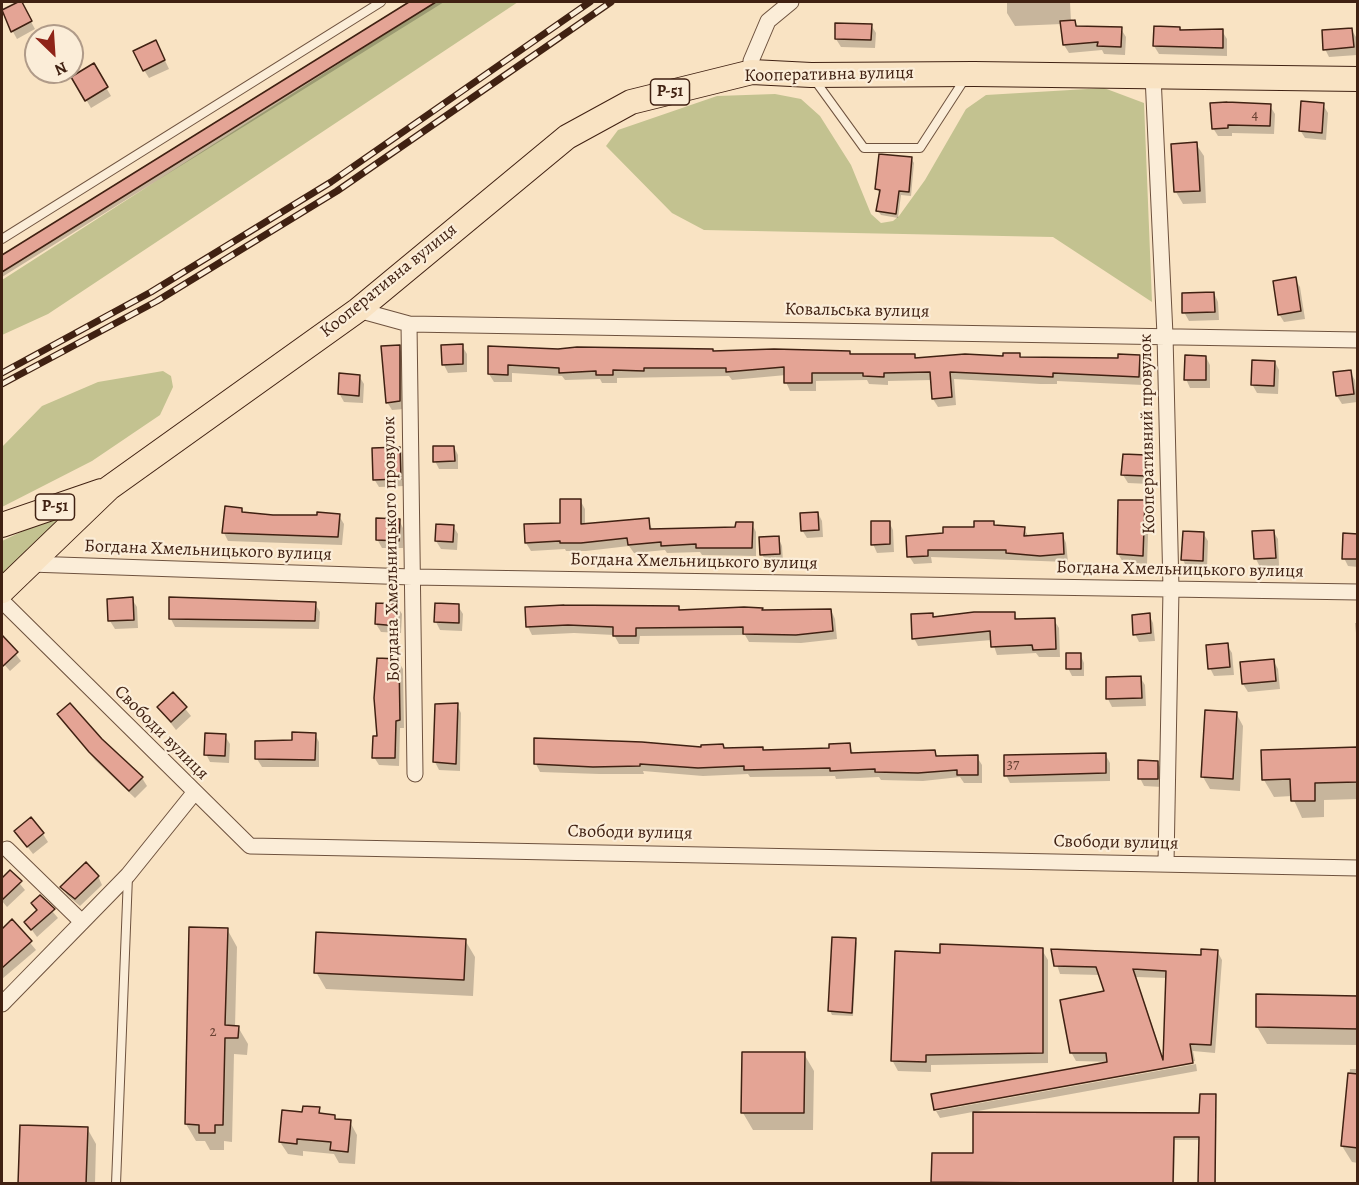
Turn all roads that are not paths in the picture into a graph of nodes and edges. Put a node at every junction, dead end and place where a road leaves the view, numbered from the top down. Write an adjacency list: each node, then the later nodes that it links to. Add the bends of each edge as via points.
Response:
1 (381, 2): 8 (lane)
2 (791, 2): 3 (street, via 768,21 751,61)
3 (752, 72): 5 (main road, Кооперативна вулиця / Р-51); 9 (main road, Кооперативна вулиця / Р-51, via 631,102 567,137)
4 (969, 74): 5 (main road, Кооперативна вулиця / Р-51); 5 (lane, via 920,148 864,148); 6 (main road, Кооперативна вулиця / Р-51)
5 (811, 75)
6 (1153, 76): 7 (main road, Кооперативна вулиця / Р-51); 11 (street, Кооперативний провулок)
7 (1358, 79)
8 (2, 239)
9 (358, 310): 10 (street, Ковальська вулиця); 13 (main road, Кооперативна вулиця / Р-51)
10 (409, 324): 11 (street, Ковальська вулиця); 16 (street, Богдана Хмельницького провулок)
11 (1165, 335): 12 (street, Ковальська вулиця); 17 (street, Кооперативний провулок)
12 (1358, 340)
13 (109, 488): 14 (main road, Р-51); 15 (main road, Р-51)
14 (2, 525)
15 (30, 564): 16 (street, Богдана Хмельницького вулиця); 18 (main road, Р-51)
16 (412, 577): 17 (street, Богдана Хмельницького вулиця); 21 (street, Богдана Хмельницького провулок)
17 (1172, 590): 19 (street, Богдана Хмельницького вулиця); 24 (street, Кооперативний провулок)
18 (2, 591)
19 (1358, 592)
20 (2, 601): 22 (street, Свободи вулиця)
21 (415, 774)
22 (194, 793): 24 (street, Свободи вулиця, via 250,846); 26 (street)
23 (7, 849): 27 (street)
24 (1166, 863): 25 (street, Свободи вулиця)
25 (1358, 868)
26 (128, 875): 27 (street); 29 (lane)
27 (82, 922): 28 (street)
28 (2, 1004)
29 (116, 1184)

